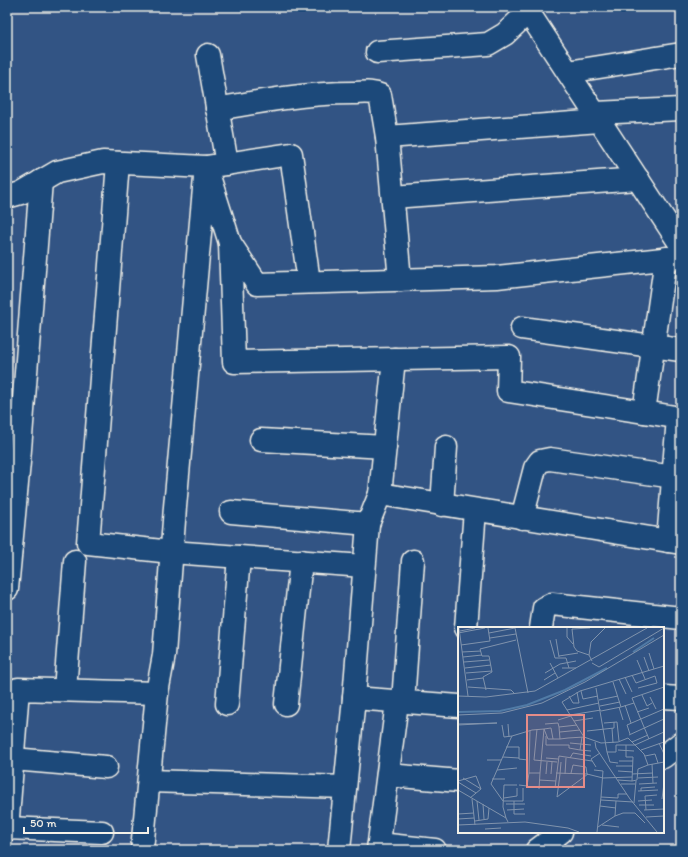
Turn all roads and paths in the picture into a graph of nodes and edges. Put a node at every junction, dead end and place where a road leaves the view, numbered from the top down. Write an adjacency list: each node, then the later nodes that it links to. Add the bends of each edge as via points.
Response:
1 (527, 9): 2 (street, via 505,34 488,44); 5 (street)
2 (377, 52)
3 (681, 54): 5 (street)
4 (208, 55): 6 (street)
5 (568, 72): 8 (street)
6 (217, 109): 9 (street, via 286,97 375,93 380,95); 11 (street)
7 (681, 109): 8 (street)
8 (597, 117): 9 (street); 12 (street)
9 (387, 136): 15 (street)
10 (118, 163): 11 (street); 13 (street, via 103,162 58,172); 39 (street, via 88,543)
11 (217, 166): 16 (street); 19 (street, via 291,154); 39 (street)
12 (638, 178): 15 (street); 17 (street)
13 (41, 181): 14 (street, via 21,193); 29 (street)
14 (7, 196)
15 (393, 197): 18 (street)
16 (230, 243): 19 (street, via 257,284); 23 (street, via 234,362)
17 (676, 253): 18 (street, via 496,277); 21 (street)
18 (400, 280): 19 (street)
19 (309, 282)
20 (522, 328): 21 (street)
21 (653, 346): 22 (street); 24 (street)
22 (681, 350)
23 (394, 359): 24 (street, via 509,357 508,391); 28 (street)
24 (644, 412): 25 (street)
25 (680, 418): 30 (street)
26 (261, 440): 28 (street)
27 (446, 447): 32 (street)
28 (385, 448): 31 (street)
29 (13, 461): 37 (street)
30 (677, 477): 35 (street, via 550,459 540,461 535,468); 38 (street)
31 (380, 494): 32 (street); 36 (street)
32 (442, 505): 33 (street)
33 (475, 510): 35 (street); 47 (street)
34 (231, 512): 36 (street)
35 (522, 518): 38 (street)
36 (368, 524): 44 (street)
37 (10, 535): 45 (street)
38 (674, 542)
39 (172, 552): 40 (street); 51 (street, via 164,655)
40 (239, 557): 41 (street); 56 (street)
41 (301, 561): 44 (street); 57 (street)
42 (413, 561): 55 (street)
43 (75, 562): 50 (street)
44 (364, 566): 53 (street)
45 (7, 589)
46 (681, 618): 48 (street, via 552,604 544,608)
47 (466, 627)
48 (541, 627)
49 (13, 686): 50 (street); 59 (street)
50 (65, 690): 51 (street)
51 (157, 692): 65 (street)
52 (664, 697): 54 (street)
53 (354, 698): 55 (street); 68 (street)
54 (681, 698)
55 (400, 702): 58 (street); 64 (street)
56 (227, 704)
57 (286, 704)
58 (458, 706)
59 (11, 718): 62 (street)
60 (681, 743): 61 (street)
61 (664, 756)
62 (12, 759): 63 (street); 67 (street)
63 (106, 767)
64 (388, 775): 66 (street); 72 (street)
65 (149, 781): 68 (street); 73 (street)
66 (458, 781)
67 (9, 786): 69 (street)
68 (345, 787): 74 (street)
69 (7, 829): 70 (street)
70 (102, 832)
71 (560, 833): 76 (street)
72 (378, 847): 75 (street)
73 (142, 850)
74 (339, 850)
75 (435, 850)
76 (537, 850)

